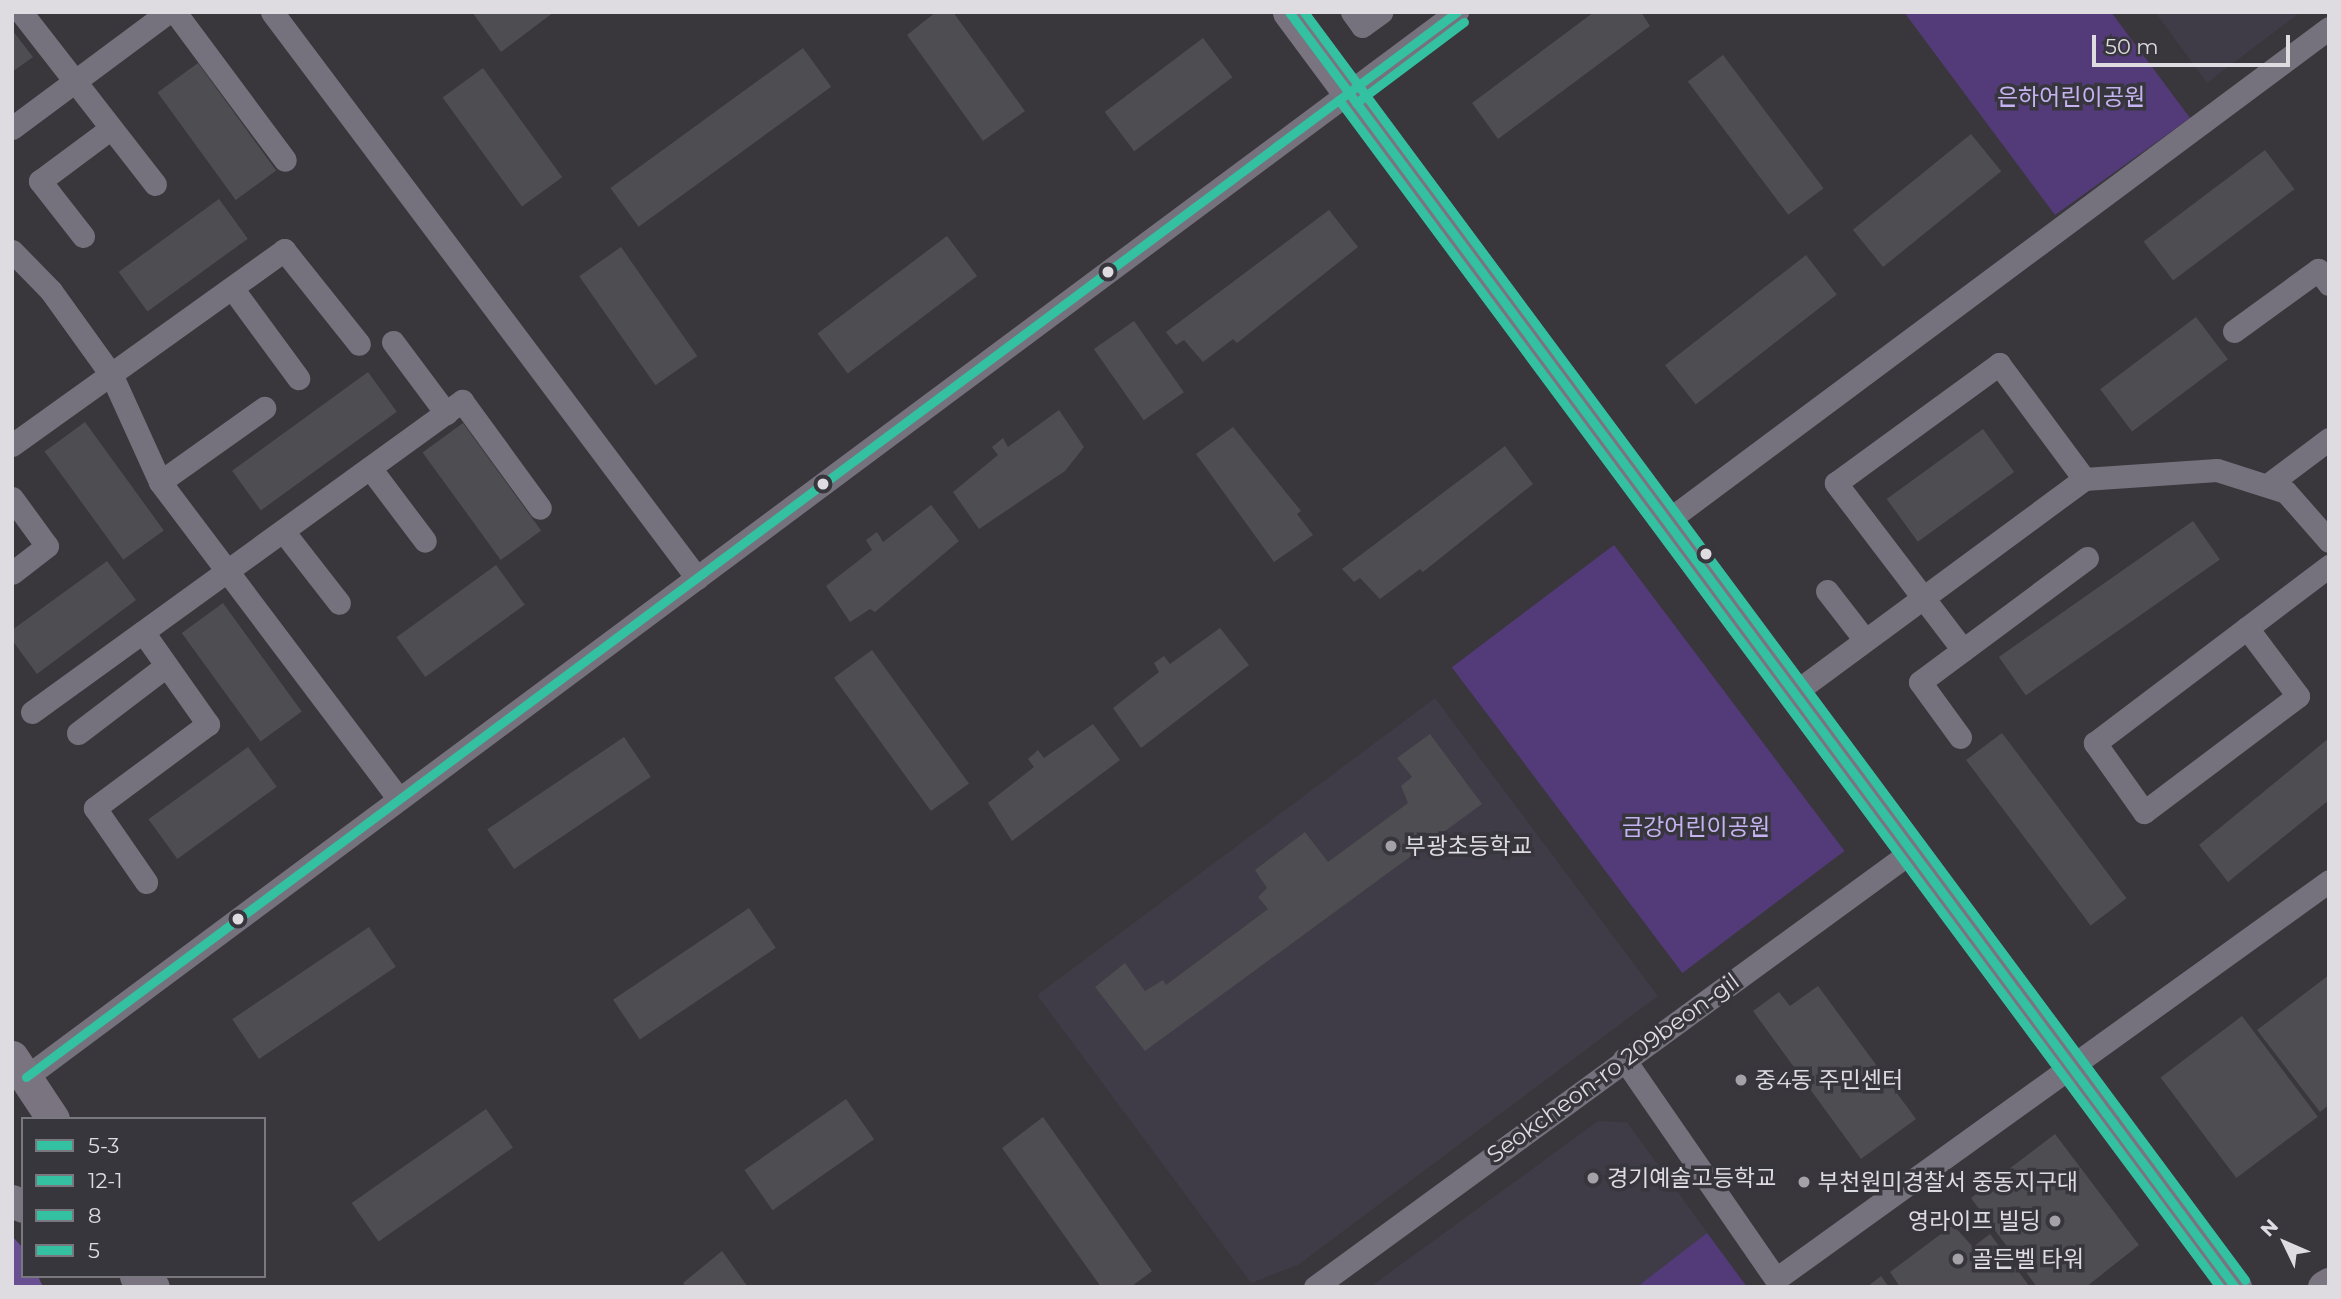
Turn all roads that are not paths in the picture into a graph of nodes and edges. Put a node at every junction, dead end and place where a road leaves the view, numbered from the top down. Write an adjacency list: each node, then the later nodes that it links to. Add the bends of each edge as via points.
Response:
1 (21, 12): 10 (street)
2 (168, 12): 10 (street)
3 (175, 12): 14 (street)
4 (272, 12): 43 (street)
5 (1289, 12): 11 (street)
6 (1352, 12): 7 (street, via 1362,26)
7 (1381, 12)
8 (1457, 12): 11 (street)
9 (2329, 28): 35 (street)
10 (74, 82): 12 (street); 13 (street)
11 (1349, 93): 35 (street); 43 (street)
12 (12, 128)
13 (110, 129): 15 (street); 16 (street, via 40,181)
14 (285, 160)
15 (155, 184)
16 (83, 236)
17 (12, 251): 23 (street, via 51,291)
18 (2329, 284): 20 (street, via 2318,270)
19 (232, 288): 22 (street, via 284,250); 23 (street); 24 (street)
20 (2234, 331)
21 (393, 342): 26 (street)
22 (359, 344)
23 (112, 376): 28 (street); 31 (street)
24 (298, 378)
25 (264, 408): 31 (street)
26 (446, 413): 29 (street); 34 (street, via 462,401)
27 (2329, 439): 32 (street)
28 (12, 445)
29 (370, 468): 36 (street); 37 (street)
30 (2084, 479): 32 (street, via 2217,470); 45 (street); 45 (street, via 1999,364 1836,483)
31 (160, 482): 41 (street)
32 (2269, 484): 38 (street, via 2294,500)
33 (12, 498): 42 (street, via 47,546)
34 (540, 508)
35 (1667, 521): 52 (street)
36 (283, 531): 41 (street); 46 (street)
37 (425, 541)
38 (2329, 541)
39 (2088, 558): 50 (street)
40 (2329, 566): 47 (street)
41 (227, 571): 48 (street); 56 (street)
42 (12, 573)
43 (697, 578): 56 (street)
44 (1826, 591): 49 (street)
45 (1923, 597): 49 (street); 50 (street)
46 (339, 603)
47 (2247, 628): 47 (street, via 2095,743 2144,812 2298,696)
48 (143, 632): 51 (street); 53 (street)
49 (1864, 640): 52 (street)
50 (1963, 650): 55 (street, via 1920,682)
51 (166, 666): 54 (street); 58 (street, via 208,724 95,808)
52 (1794, 693): 57 (street)
53 (32, 712)
54 (78, 733)
55 (1959, 737)
56 (399, 799): 62 (street)
57 (1912, 851): 60 (street, Seokcheon-ro 209beon-gil); 61 (street)
58 (146, 881)
59 (2329, 881): 61 (street)
60 (1624, 1059): 61 (street, via 1776,1279); 65 (street, Seokcheon-ro 209beon-gil)
61 (2072, 1067): 66 (street)
62 (17, 1074): 63 (street)
63 (51, 1117)
64 (2329, 1284): 67 (street)
65 (1315, 1287)
66 (2235, 1287)
67 (2325, 1287)

